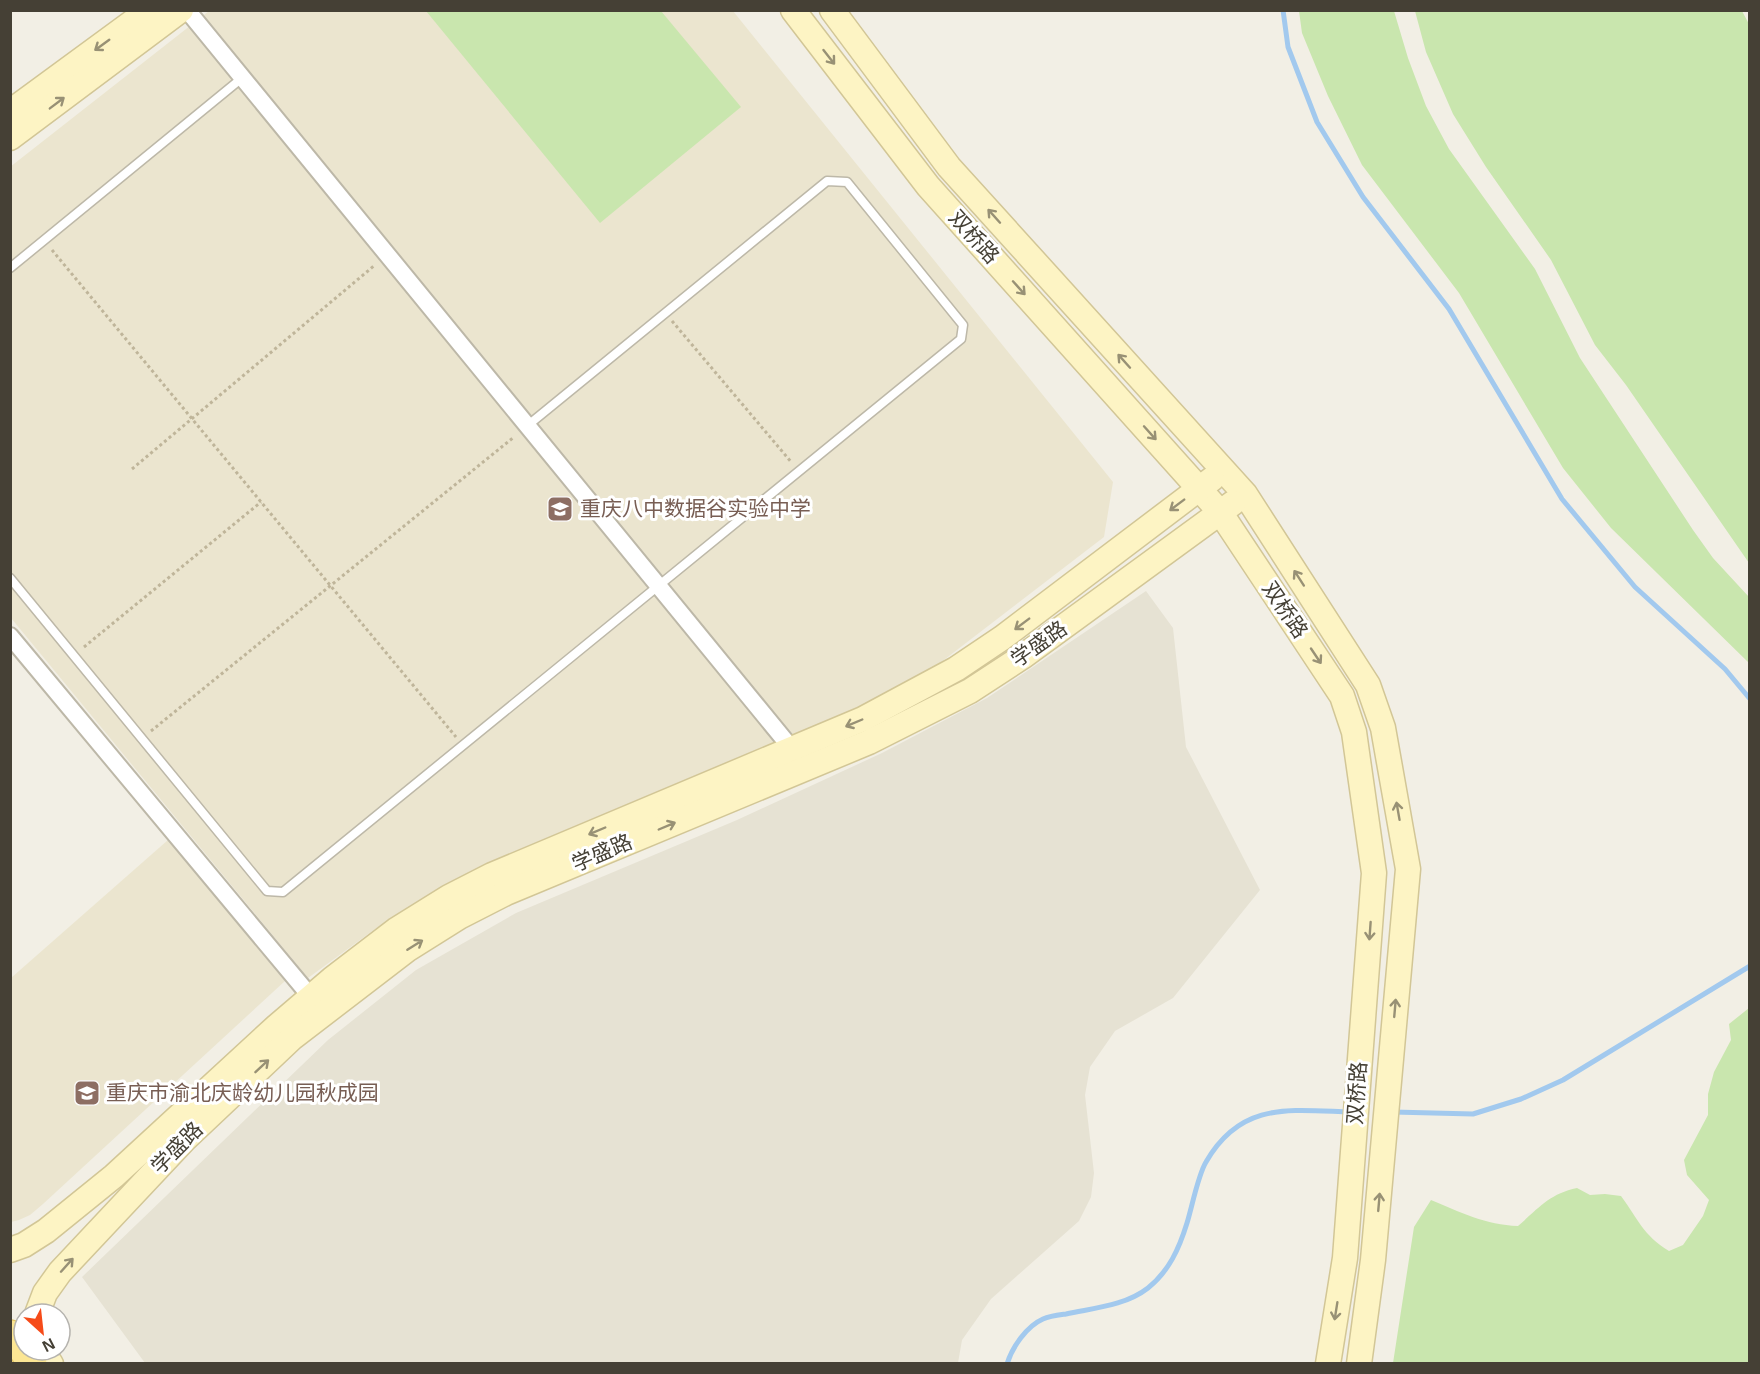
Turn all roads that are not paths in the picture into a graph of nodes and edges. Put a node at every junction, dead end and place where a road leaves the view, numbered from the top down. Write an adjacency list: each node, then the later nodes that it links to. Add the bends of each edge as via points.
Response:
1 (149, 10): 7 (main road, one-way to 7)
2 (181, 10): 8 (main road, one-way to 2)
3 (187, 10): 6 (street)
4 (793, 10): 12 (main road, 双桥路, one-way to 12, via 928,186)
5 (832, 10): 11 (main road, 双桥路, one-way to 5, via 949,167)
6 (242, 78): 9 (lane); 10 (street)
7 (10, 112)
8 (10, 138)
9 (10, 268)
10 (527, 426): 16 (street); 16 (lane, via 827,181 847,182 963,326 961,339)
11 (1223, 470): 12 (main road, 学盛路); 13 (main road, 双桥路)
12 (1199, 488): 14 (main road, 双桥路); 18 (main road, 学盛路, one-way to 18, via 956,669 863,719)
13 (1245, 494): 14 (main road, 学盛路); 25 (main road, 双桥路, one-way to 13, via 1373,1260 1408,869 1383,728 1368,685)
14 (1220, 512): 21 (main road, 学盛路, one-way to 14, via 60,1272 184,1140 292,1038 408,949 506,893 869,742 970,691); 24 (main road, 双桥路, one-way to 24, via 1342,696 1354,732 1374,873 1345,1258)
15 (10, 578): 16 (lane, via 267,891 283,892)
16 (658, 586): 18 (street)
17 (10, 636): 19 (street)
18 (792, 749): 19 (main road, 学盛路, one-way to 19, via 448,897 396,930)
19 (311, 997): 20 (main road, 学盛路, via 114,1176 41,1235)
20 (10, 1250)
21 (42, 1302)
22 (10, 1334): 23 (main road)
23 (33, 1364)
24 (1328, 1364)
25 (1359, 1364)

